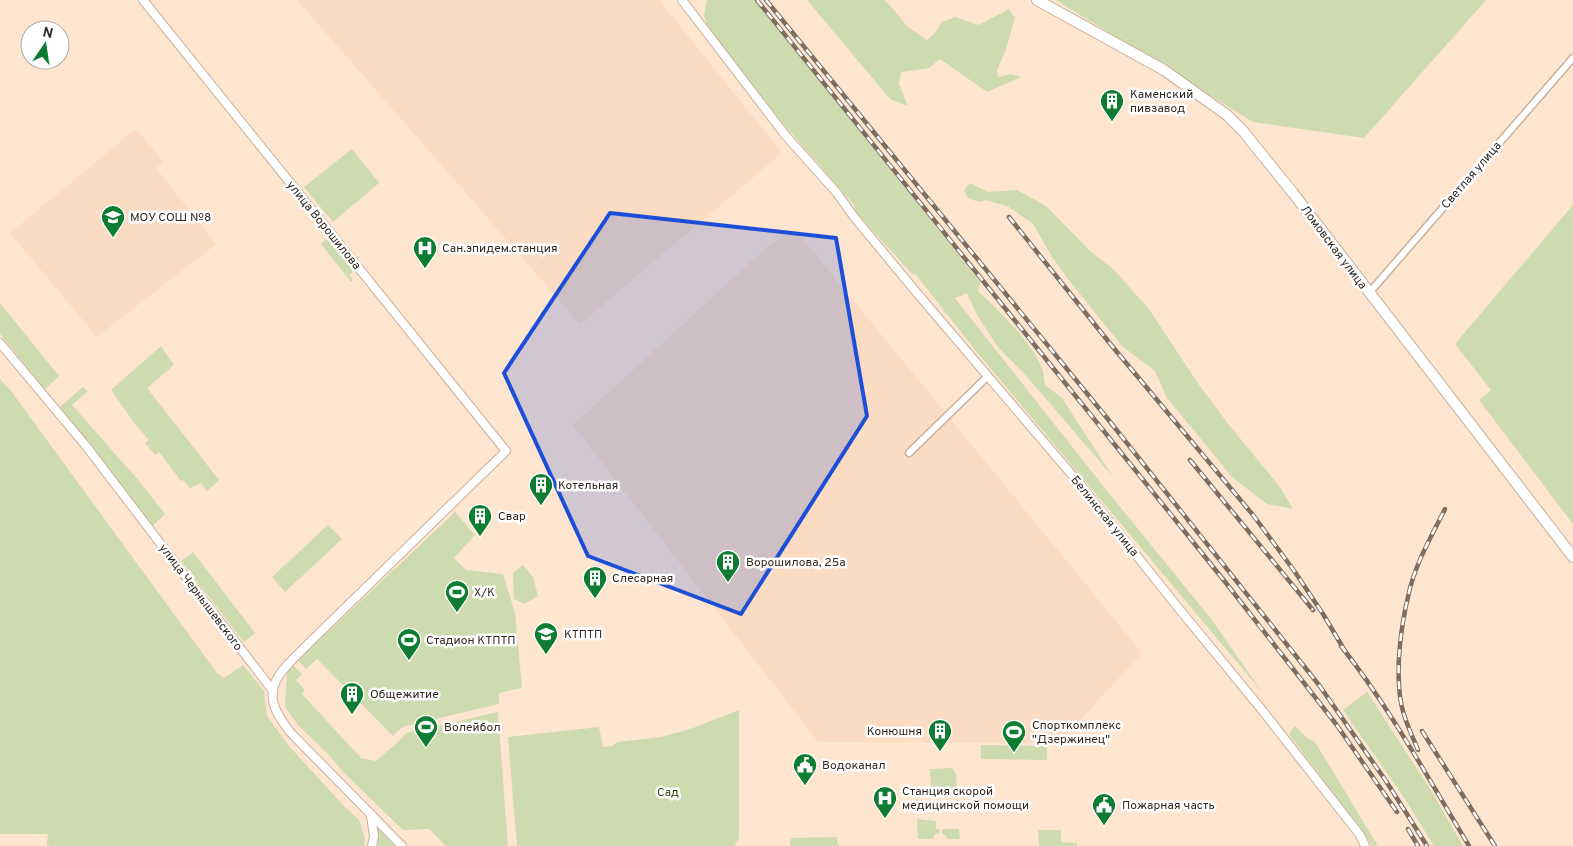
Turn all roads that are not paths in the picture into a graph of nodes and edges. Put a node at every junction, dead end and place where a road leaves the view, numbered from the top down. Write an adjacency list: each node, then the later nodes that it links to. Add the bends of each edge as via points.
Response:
1 (142, 0): 10 (street, улица Ворошилова, via 506,451 281,671)
2 (682, 0): 7 (street, Белинская улица, via 786,136)
3 (1037, 0): 5 (main road, Ломовская улица, via 1164,70 1227,115 1293,193)
4 (1573, 58): 5 (street, Светлая улица)
5 (1369, 294): 9 (main road, Ломовская улица)
6 (0, 343): 10 (street, улица Чернышевского, via 86,446)
7 (988, 376): 8 (street); 14 (street, Белинская улица, via 1262,710)
8 (909, 453)
9 (1573, 557)
10 (273, 691): 11 (street, улица Чернышевского, via 278,714 290,732)
11 (371, 814): 12 (street); 13 (street, улица Чернышевского)
12 (372, 846)
13 (402, 846)
14 (1366, 846)

